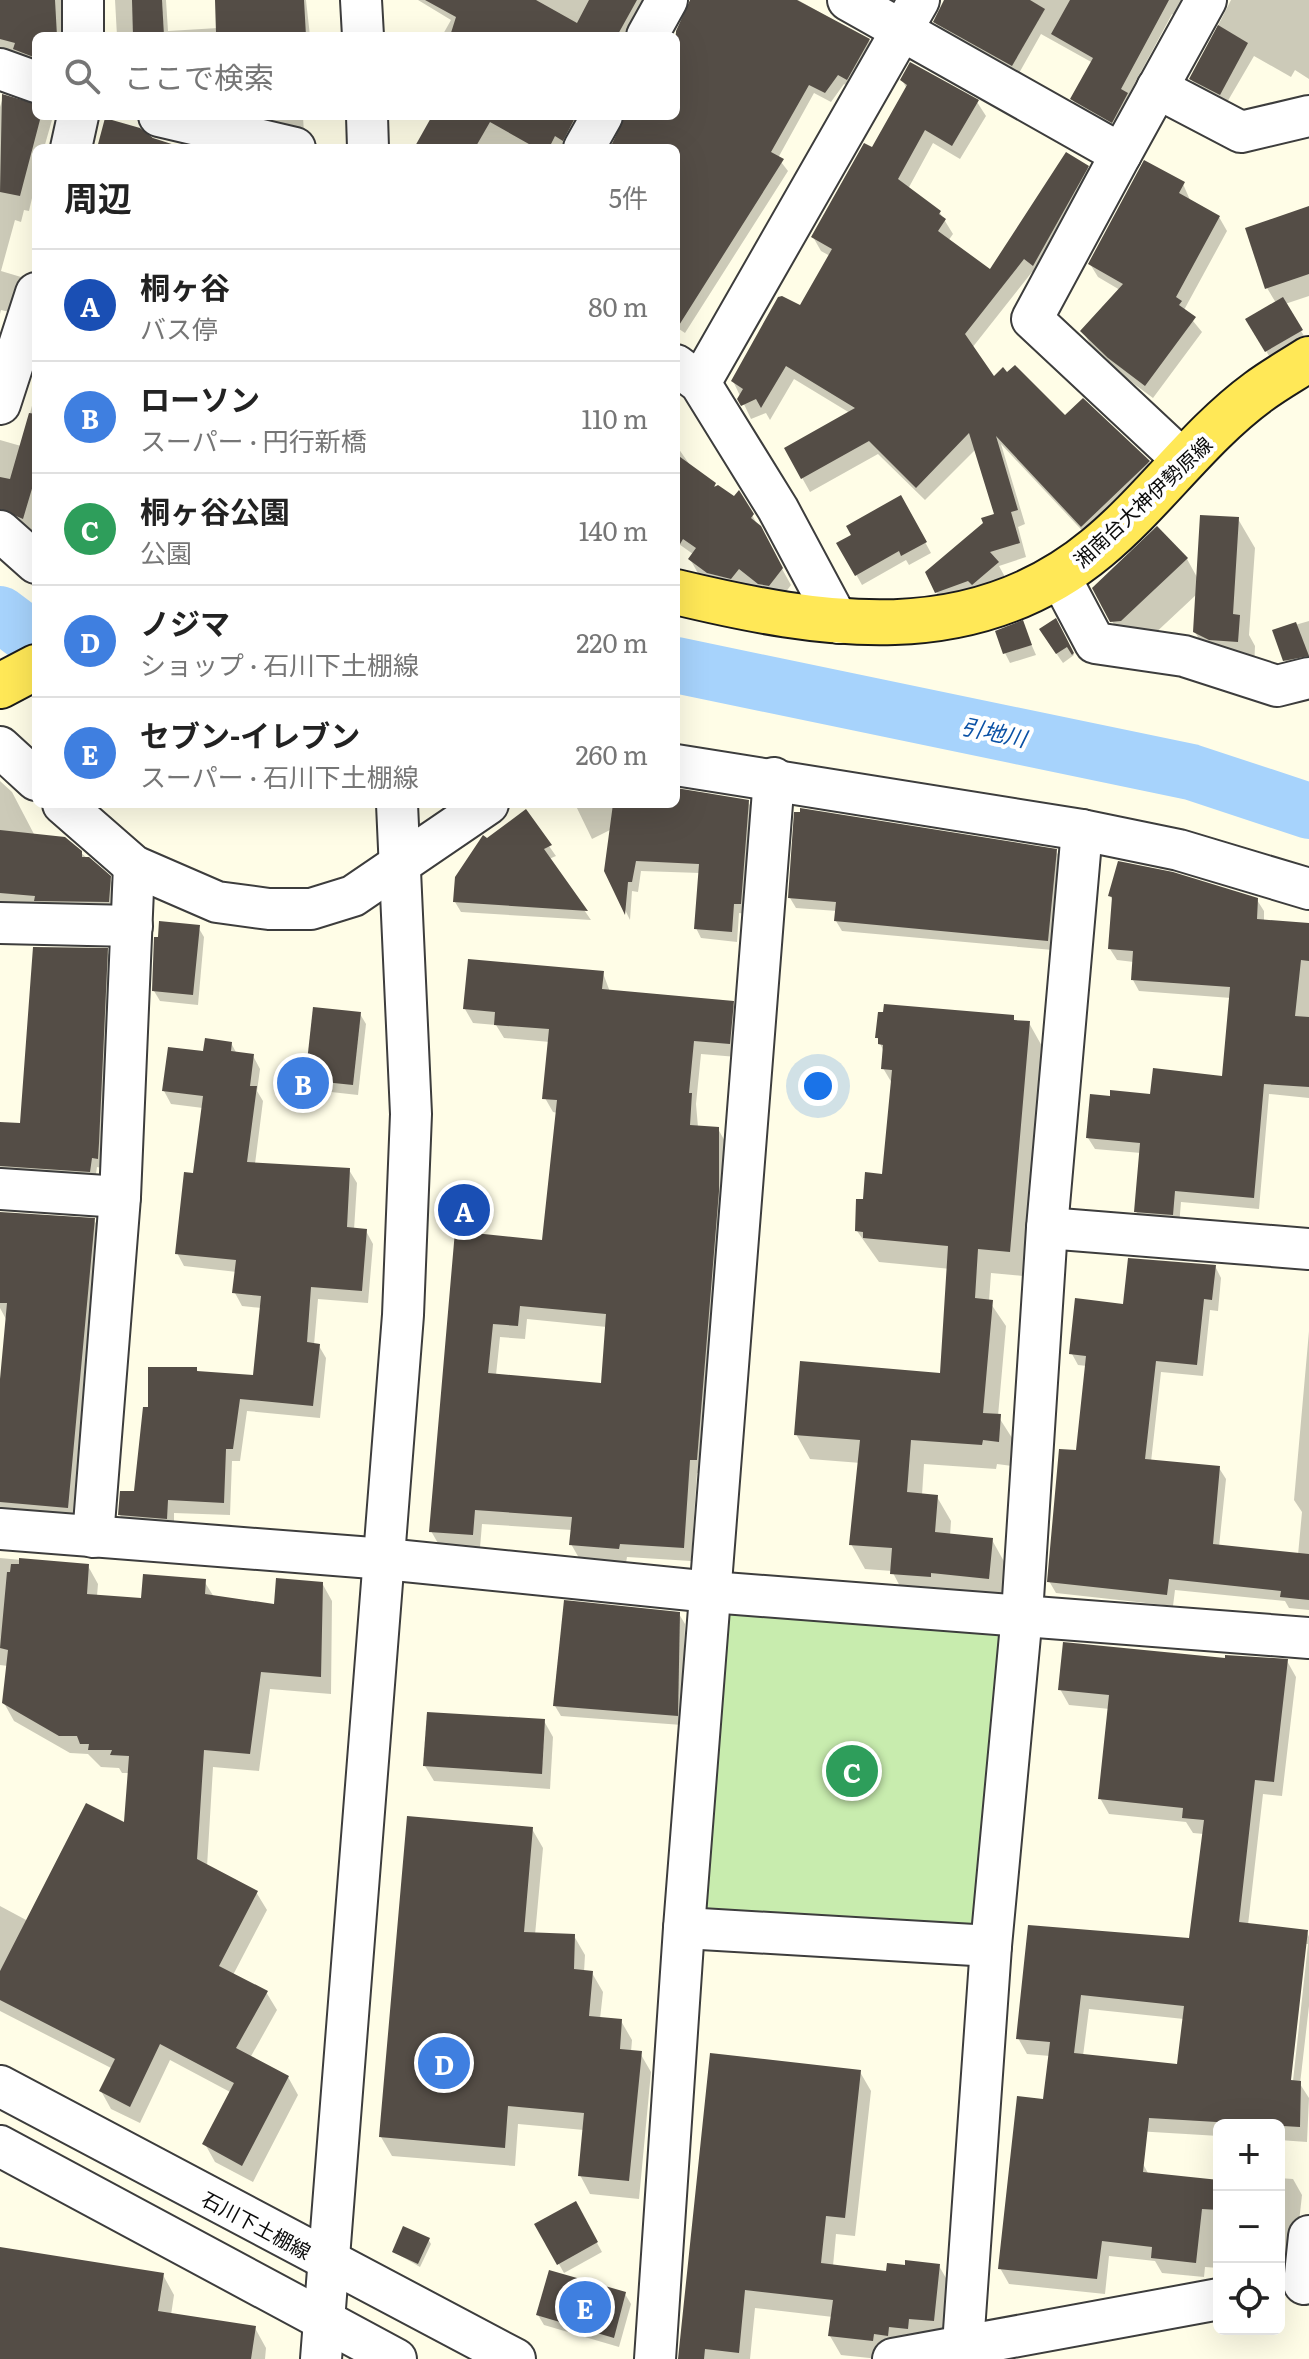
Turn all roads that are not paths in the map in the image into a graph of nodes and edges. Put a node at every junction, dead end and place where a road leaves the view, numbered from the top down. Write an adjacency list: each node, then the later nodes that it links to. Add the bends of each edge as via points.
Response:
1 (83, 0): 7 (street)
2 (361, 0): 8 (street)
3 (667, 0): 9 (street)
4 (848, 0): 6 (street)
5 (1206, 0): 12 (street)
6 (911, 15): 22 (street); 25 (street)
7 (83, 32)
8 (363, 32)
9 (649, 32)
10 (0, 69): 11 (street)
11 (32, 81)
12 (1157, 88): 13 (street, via 1241,132); 22 (street)
13 (1309, 116)
14 (77, 120): 18 (street)
15 (176, 120): 19 (street)
16 (367, 120): 20 (street)
17 (600, 120): 21 (street)
18 (72, 144)
19 (278, 144)
20 (368, 144)
21 (586, 144)
22 (1121, 154): 27 (street, via 1032,319)
23 (32, 305): 26 (street)
24 (1309, 359): 27 (main road, 湘南台大神伊勢原線, via 1256,393)
25 (688, 374): 32 (street, via 778,509)
26 (0, 404)
27 (1185, 462): 30 (main road, 湘南台大神伊勢原線, via 1099,547)
28 (0, 531): 29 (street)
29 (32, 559)
30 (1060, 577): 32 (main road, 湘南台大神伊勢原線, via 980,610 907,625); 34 (street, via 1095,643 1184,656 1277,686)
31 (680, 593): 32 (main road, 湘南台大神伊勢原線, via 758,612)
32 (839, 623)
33 (32, 669): 35 (main road)
34 (1309, 678)
35 (0, 686)
36 (0, 747): 38 (street)
37 (680, 766): 39 (street)
38 (32, 776)
39 (774, 778): 43 (street); 56 (street)
40 (68, 808): 45 (street)
41 (397, 808): 44 (street)
42 (482, 808): 44 (street)
43 (1082, 830): 46 (street, via 1179,850); 51 (street)
44 (399, 864): 45 (street, via 353,896 311,909 217,902); 55 (street, via 411,1114)
45 (134, 866): 48 (street)
46 (1309, 889)
47 (0, 923): 48 (street)
48 (132, 926): 50 (street)
49 (0, 1189): 50 (street)
50 (120, 1197): 54 (street)
51 (1047, 1228): 52 (street); 57 (street)
52 (1309, 1249)
53 (0, 1529): 54 (street)
54 (93, 1537): 55 (street)
55 (385, 1559): 56 (street); 64 (street)
56 (711, 1592): 57 (street); 59 (street)
57 (1022, 1614): 58 (street); 60 (street)
58 (1309, 1638)
59 (684, 1928): 60 (street); 71 (street)
60 (991, 1946): 68 (street)
61 (0, 2086): 64 (street, 石川下土棚線)
62 (0, 2146): 67 (street)
63 (1309, 2236): 65 (street)
64 (329, 2262): 67 (street); 70 (street, 石川下土棚線)
65 (1297, 2285)
66 (1213, 2300): 68 (street)
67 (323, 2340): 69 (street)
68 (963, 2345): 72 (street)
69 (396, 2359)
70 (515, 2359)
71 (655, 2359)
72 (893, 2359)

